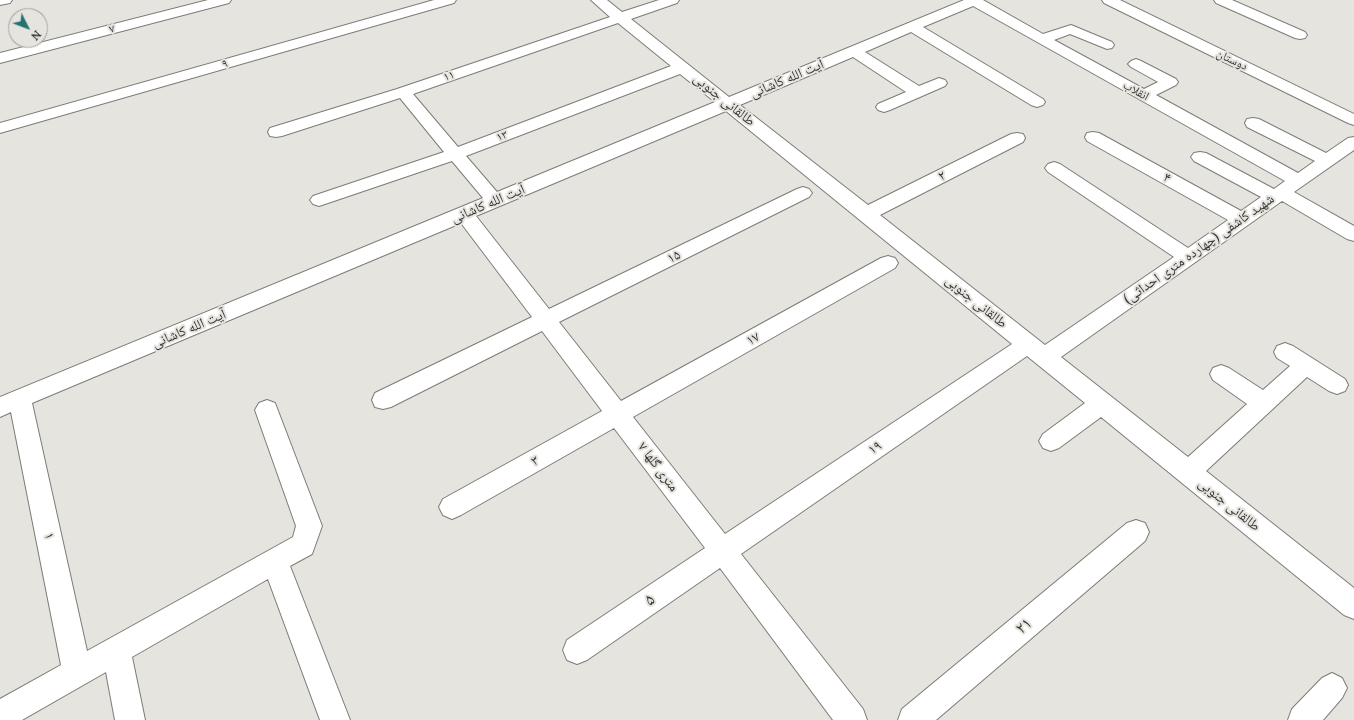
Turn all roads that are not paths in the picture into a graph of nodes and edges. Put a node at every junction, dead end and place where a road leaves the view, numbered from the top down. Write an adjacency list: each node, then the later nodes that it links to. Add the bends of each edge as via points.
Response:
1 (5, 0): 8 (street)
2 (224, 0): 16 (street, ۷)
3 (449, 0): 28 (street, ۹)
4 (598, 0): 10 (street, طالقانی جنوبی)
5 (672, 0): 10 (street, ۱۱)
6 (1109, 0): 26 (street, دوستان)
7 (1221, 0): 12 (street)
8 (0, 1)
9 (974, 1): 11 (street, آیت الله کاشانی); 13 (street, انقلاب)
10 (621, 18): 18 (street, طالقانی جنوبی); 20 (street, ۱۱)
11 (912, 27): 15 (street, آیت الله کاشانی); 23 (street)
12 (1300, 35)
13 (1042, 39): 14 (street, via 1071,29); 22 (street, انقلاب)
14 (1107, 45)
15 (854, 51): 21 (street); 24 (street, آیت الله کاشانی)
16 (0, 58)
17 (1136, 64): 22 (street, via 1170,82)
18 (683, 67): 24 (street, طالقانی جنوبی); 33 (street, ۱۳)
19 (939, 83): 21 (street)
20 (403, 92): 29 (street, ۱۱); 33 (street)
21 (917, 92): 25 (street)
22 (1144, 95): 37 (street, انقلاب)
23 (1037, 102)
24 (728, 104): 41 (street, آیت الله کاشانی); 43 (street, طالقانی جنوبی)
25 (884, 107)
26 (1354, 120)
27 (1253, 123): 35 (street)
28 (0, 128)
29 (276, 132)
30 (1093, 136): 44 (street, ۴)
31 (1017, 138): 43 (street, ۲)
32 (1351, 148): 35 (street, شهید کاشفی (چهارده متری احداثی))
33 (455, 154): 40 (street, ۱۳); 41 (street)
34 (1200, 157): 39 (street)
35 (1328, 161): 37 (street, شهید کاشفی (چهارده متری احداثی))
36 (1054, 168): 46 (street)
37 (1299, 181): 39 (street, شهید کاشفی (چهارده متری احداثی))
38 (803, 194): 48 (street, ۱۵)
39 (1278, 195): 44 (street, شهید کاشفی (چهارده متری احداثی)); 45 (street)
40 (319, 200)
41 (495, 201): 42 (street, آیت الله کاشانی)
42 (464, 214): 48 (street, ۷ متری گلها); 55 (street, آیت الله کاشانی)
43 (866, 214): 49 (street, طالقانی جنوبی)
44 (1242, 220): 46 (street, شهید کاشفی (چهارده متری احداثی))
45 (1354, 234)
46 (1188, 257): 49 (street, شهید کاشفی (چهارده متری احداثی))
47 (888, 263): 59 (street, ۱۷)
48 (545, 320): 54 (street, ۱۵); 59 (street, ۷ متری گلها)
49 (1036, 350): 56 (street, طالقانی جنوبی); 64 (street, ۱۹)
50 (1285, 352): 51 (street)
51 (1306, 365): 53 (street); 57 (street)
52 (1221, 374): 57 (street)
53 (1337, 385)
54 (383, 400)
55 (10, 403): 69 (street, ۱)
56 (1102, 403): 60 (street); 61 (street, طالقانی جنوبی)
57 (1264, 403): 61 (street)
58 (267, 410): 65 (street, via 309,526 303,545)
59 (618, 414): 62 (street, ۳); 64 (street, ۷ متری گلها)
60 (1052, 442)
61 (1188, 472): 66 (street, طالقانی جنوبی)
62 (452, 507)
63 (1136, 532): 75 (street, ۲۱)
64 (723, 551): 68 (street, ۵); 74 (street, ۷ متری گلها)
65 (275, 561): 67 (street); 73 (street)
66 (1354, 604)
67 (116, 650): 69 (street); 72 (street)
68 (577, 650)
69 (77, 672): 71 (street)
70 (1332, 688): 76 (street)
71 (0, 716)
72 (130, 720)
73 (335, 720)
74 (852, 720)
75 (913, 720)
76 (1304, 720)

